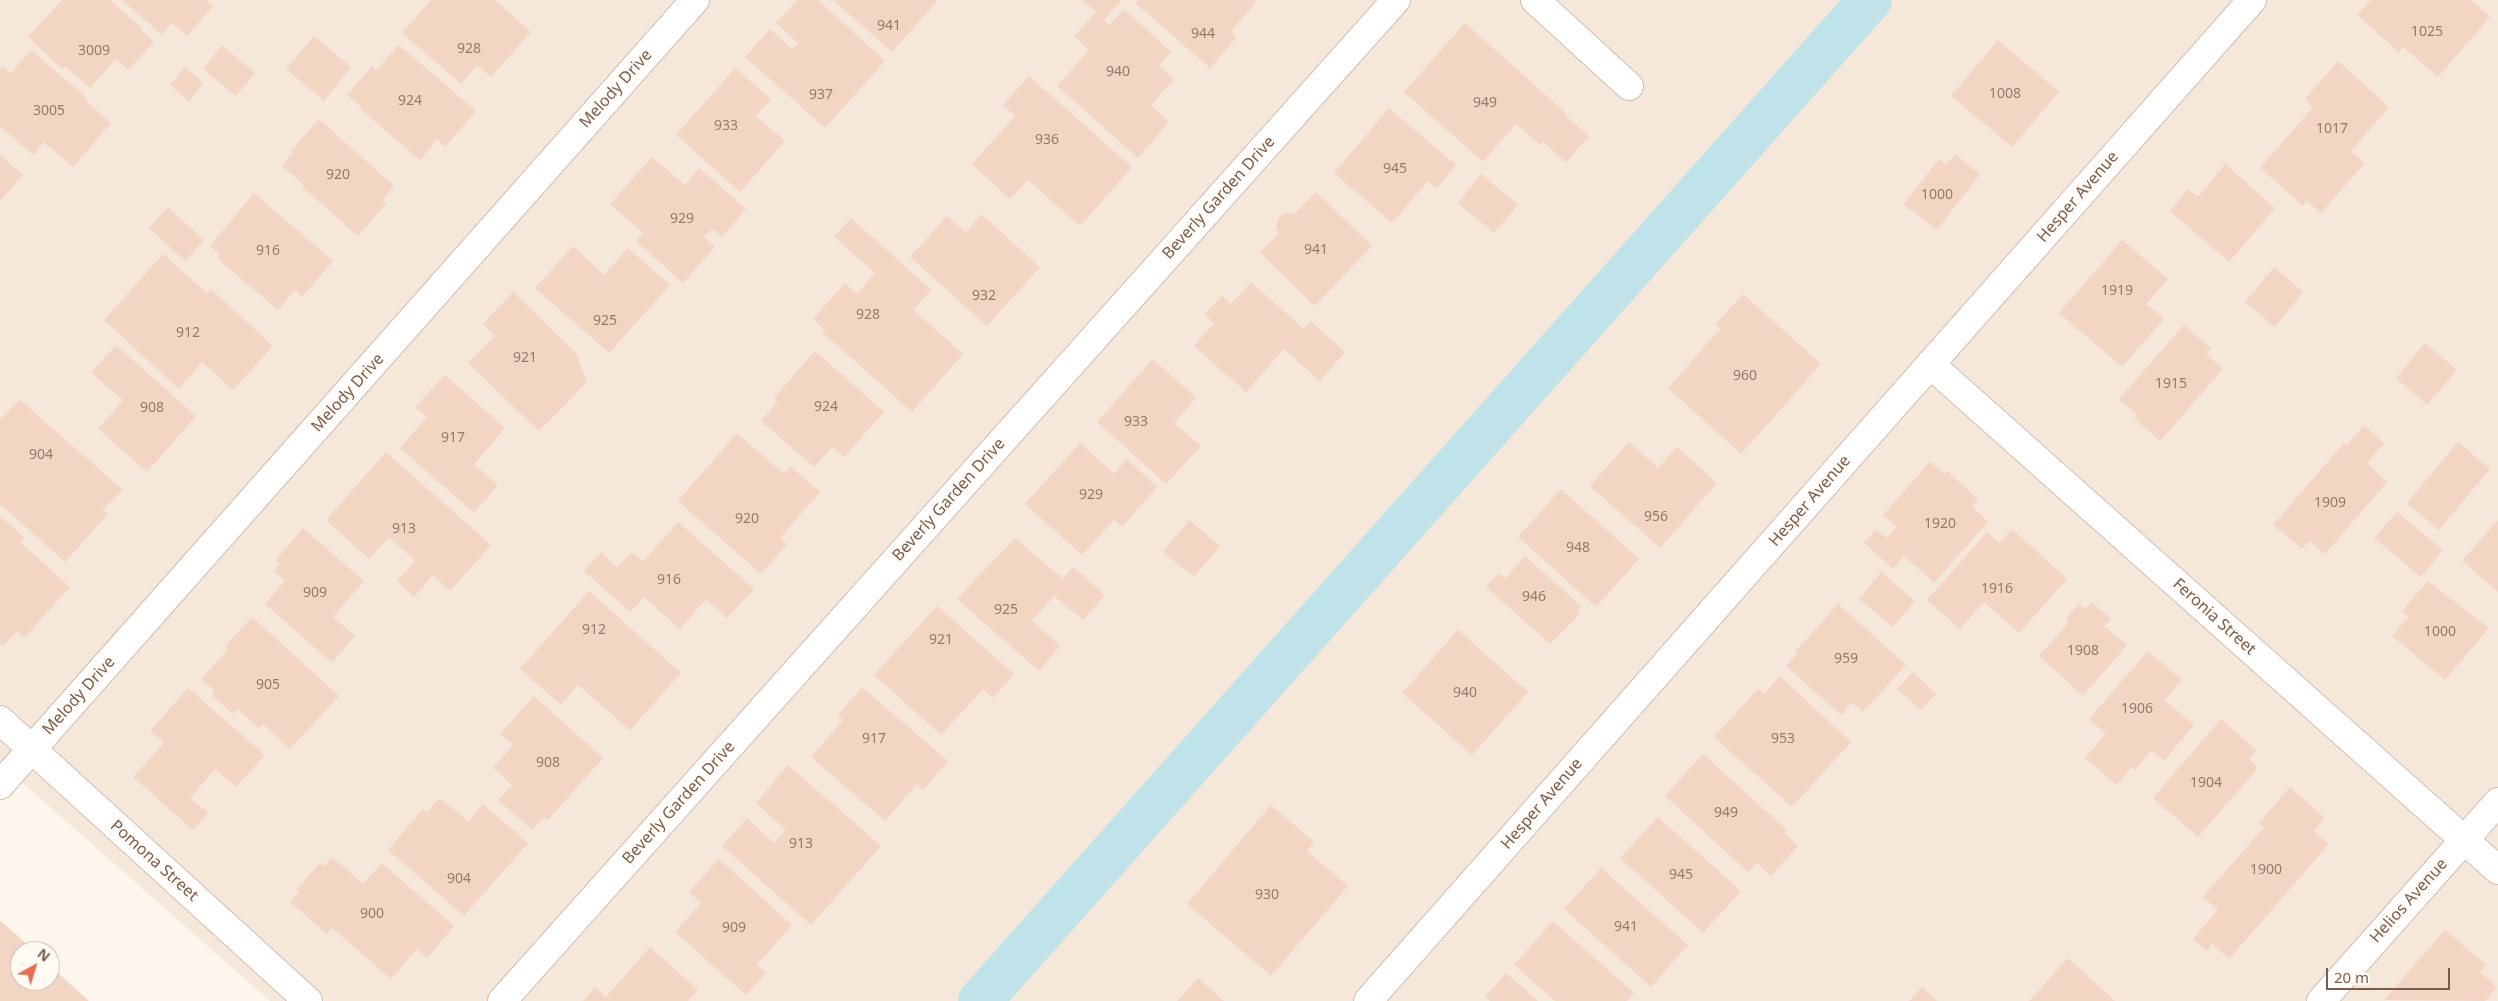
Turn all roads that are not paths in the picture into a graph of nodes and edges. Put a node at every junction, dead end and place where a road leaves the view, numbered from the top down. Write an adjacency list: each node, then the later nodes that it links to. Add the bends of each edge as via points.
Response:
1 (695, 0): 8 (street, Melody Drive)
2 (1396, 0): 14 (street, Beverly Garden Drive)
3 (1535, 0): 5 (street)
4 (2252, 0): 6 (street, Hesper Avenue)
5 (1630, 86)
6 (1930, 364): 11 (street, Feronia Street); 15 (street, Hesper Avenue)
7 (0, 720): 8 (street, Pomona Street)
8 (32, 749): 9 (street, Melody Drive); 13 (street, Pomona Street)
9 (0, 785)
10 (2498, 802): 11 (street, Helios Avenue)
11 (2464, 840): 12 (street, Feronia Street); 16 (street, Helios Avenue)
12 (2498, 870)
13 (308, 1001)
14 (502, 1001)
15 (1368, 1001)
16 (2321, 1001)

